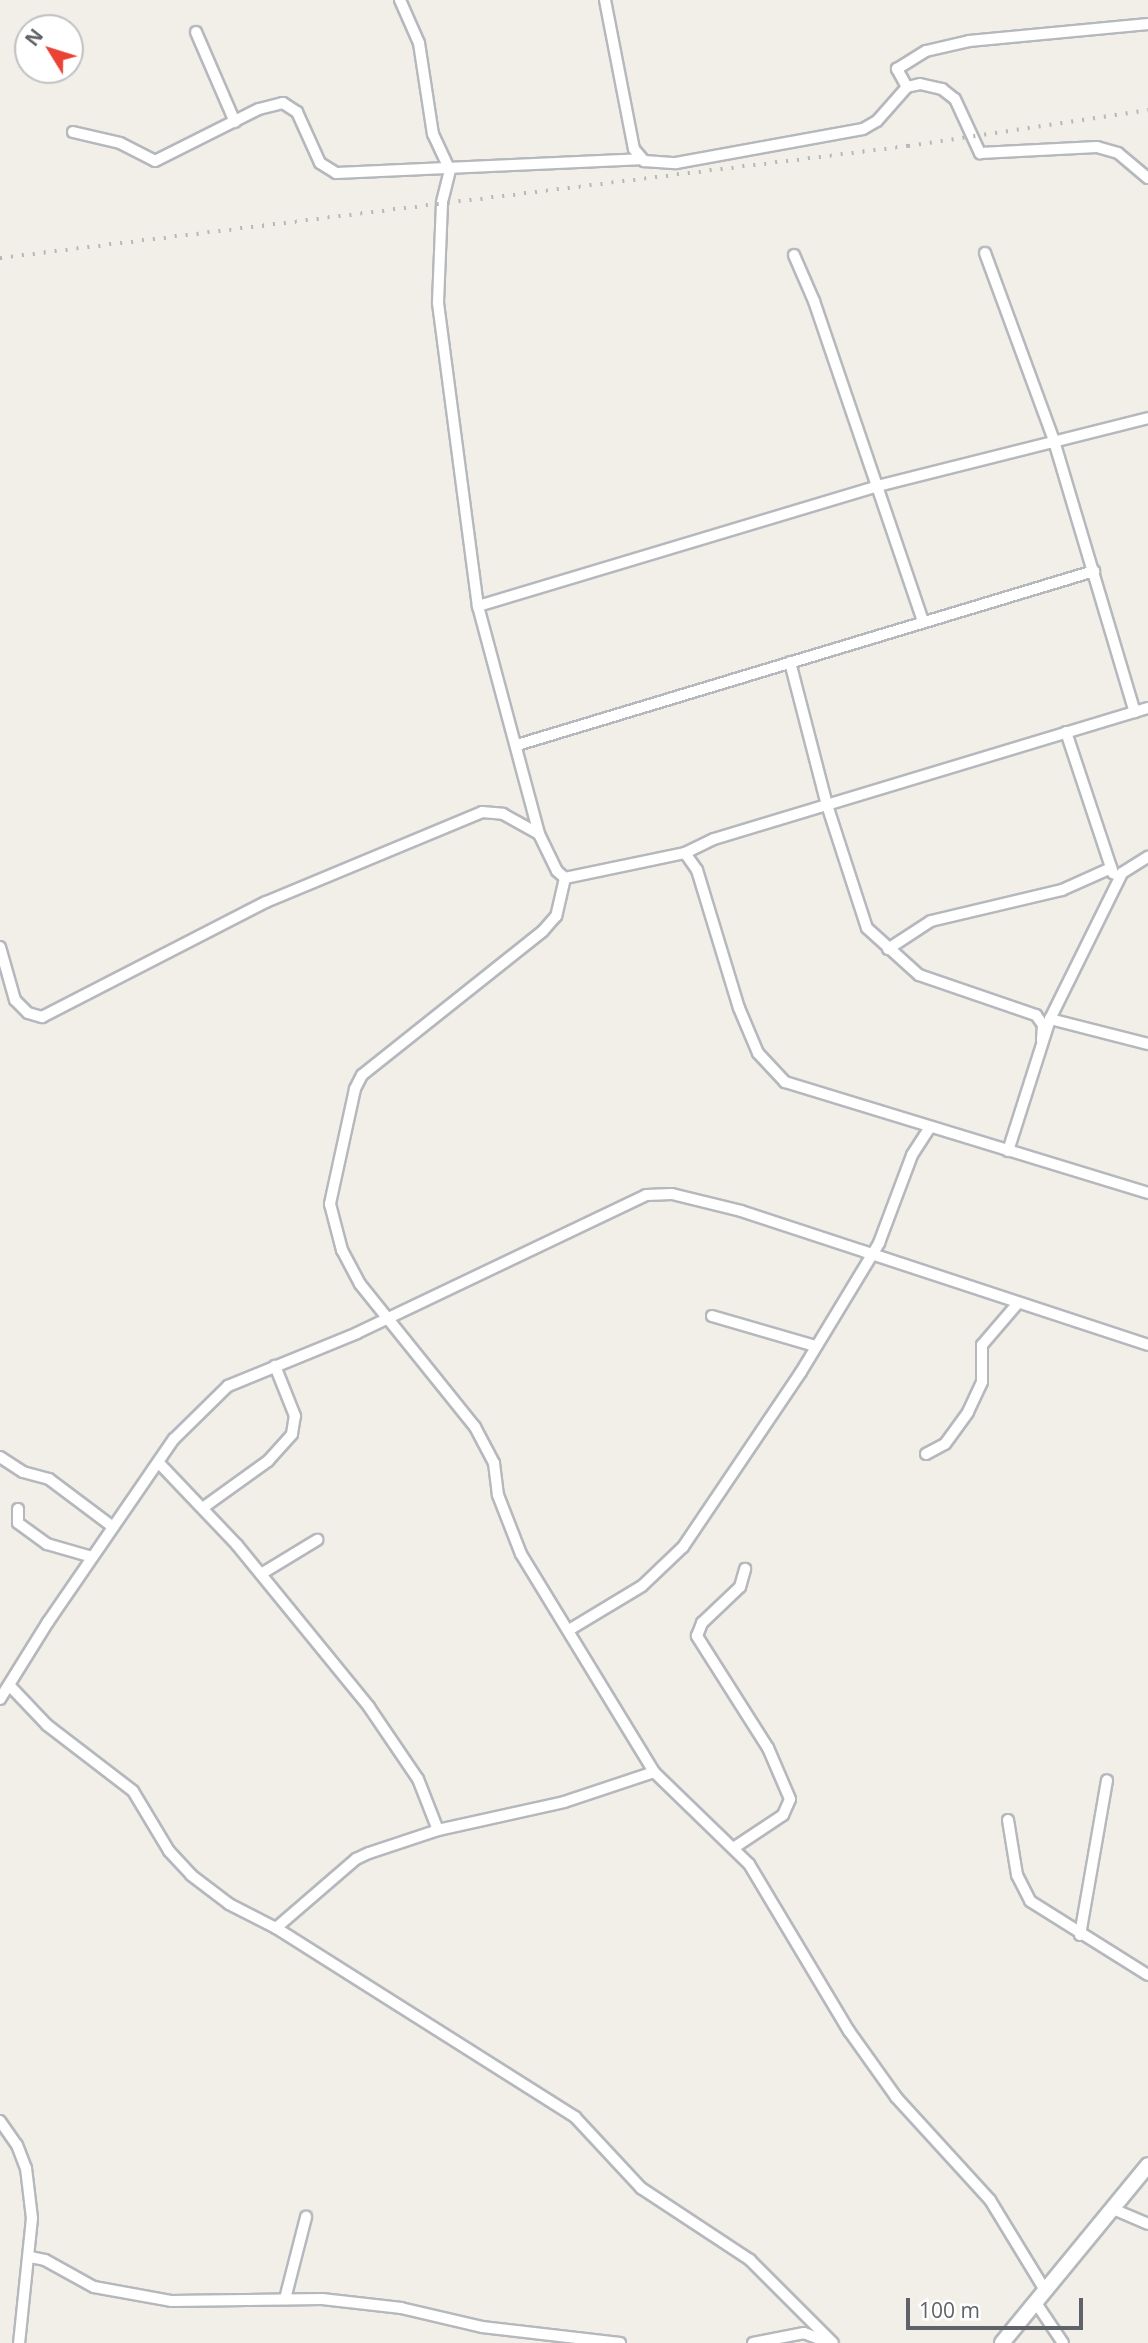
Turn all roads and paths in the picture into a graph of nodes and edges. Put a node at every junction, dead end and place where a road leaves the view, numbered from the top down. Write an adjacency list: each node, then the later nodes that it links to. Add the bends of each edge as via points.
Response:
1 (400, 0): 9 (street, via 419,43 433,134)
2 (605, 0): 8 (street, via 634,149)
3 (1148, 24): 5 (street, via 969,41 926,51 898,69)
4 (196, 32): 6 (street)
5 (907, 87): 8 (street, via 877,121 863,128 676,163 661,165); 10 (street, via 929,85 955,99 980,153 1097,147 1118,153)
6 (235, 122): 7 (street, via 155,161 120,143); 9 (street, via 283,103 297,112 320,163 330,171)
7 (73, 132)
8 (640, 159): 9 (street, via 530,161)
9 (450, 170): 17 (street, via 442,203 438,303)
10 (1148, 178)
11 (985, 253): 14 (street)
12 (794, 255): 15 (street)
13 (1148, 418): 14 (street)
14 (1054, 441): 15 (street); 16 (street)
15 (878, 486): 17 (street); 18 (street)
16 (1094, 570): 18 (street); 21 (street)
17 (478, 606): 23 (street)
18 (923, 622): 19 (street)
19 (790, 662): 23 (street); 24 (street)
20 (1148, 708): 21 (street)
21 (1135, 712): 22 (street)
22 (1066, 732): 24 (street); 28 (street)
23 (517, 746): 25 (street)
24 (827, 805): 26 (street, via 714,839); 31 (street, via 863,921)
25 (539, 834): 29 (street); 32 (street, via 503,814 482,812 465,818 215,925 42,1017 28,1013 15,1000)
26 (685, 853): 29 (street); 36 (street, via 697,870 739,1008 758,1053 772,1071 812,1092)
27 (1148, 857): 30 (street, via 1128,867)
28 (1111, 868): 30 (street); 31 (street, via 1062,890 931,921)
29 (565, 878): 41 (street, via 556,916 543,931 372,1064 355,1089 330,1210 355,1277)
30 (1117, 882): 33 (street)
31 (888, 949): 34 (street, via 919,975 1030,1012 1041,1021)
32 (0, 950)
33 (1050, 1018): 34 (street); 35 (street)
34 (1042, 1040): 37 (street)
35 (1148, 1044)
36 (930, 1127): 37 (street); 39 (street, via 912,1155 887,1229)
37 (1008, 1151): 38 (street)
38 (1148, 1193)
39 (872, 1256): 40 (street); 41 (street, via 741,1211 655,1193); 44 (street)
40 (1018, 1303): 43 (street); 46 (street, via 982,1345 982,1382 968,1412 945,1444)
41 (390, 1316): 45 (street); 56 (street, via 475,1427 494,1463 505,1516 521,1554)
42 (712, 1316): 44 (street)
43 (1148, 1345)
44 (815, 1346): 56 (street, via 684,1547 642,1586)
45 (275, 1366): 48 (street, via 228,1387 201,1408); 49 (street, via 295,1416 292,1434 268,1461)
46 (926, 1454)
47 (0, 1457): 51 (street, via 23,1472 49,1479)
48 (159, 1463): 49 (street); 51 (street)
49 (204, 1507): 55 (street)
50 (18, 1508): 53 (street, via 18,1523 47,1544)
51 (113, 1527): 53 (street)
52 (317, 1540): 55 (street)
53 (92, 1557): 57 (street)
54 (745, 1569): 63 (street, via 740,1587 702,1623 697,1636 768,1748 790,1799 783,1815)
55 (261, 1574): 62 (street, via 401,1750)
56 (569, 1630): 59 (street)
57 (10, 1686): 58 (street); 64 (street, via 47,1725 133,1791 169,1851 191,1875 229,1904)
58 (0, 1699)
59 (654, 1772): 62 (street, via 494,1821); 63 (street)
60 (1107, 1780): 65 (street)
61 (1008, 1820): 65 (street, via 1022,1890 1030,1901)
62 (438, 1830): 64 (street, via 356,1859)
63 (735, 1847): 73 (street, via 849,2031 896,2097 990,2200)
64 (276, 1928): 79 (street, via 575,2117 657,2202 750,2260)
65 (1080, 1935): 66 (street)
66 (1148, 1975)
67 (0, 2121): 72 (street, via 26,2168 32,2218)
68 (1148, 2165): 69 (street)
69 (1113, 2209): 71 (street); 73 (street)
70 (306, 2217): 74 (street)
71 (1148, 2224)
72 (30, 2257): 74 (street, via 45,2260 93,2287 171,2301); 76 (street)
73 (1045, 2290): 75 (street)
74 (285, 2299): 77 (street, via 401,2308 482,2327)
75 (1036, 2302): 80 (street); 81 (street)
76 (19, 2343)
77 (620, 2343)
78 (753, 2343): 79 (street, via 804,2333)
79 (831, 2343)
80 (1002, 2343)
81 (1063, 2343)

